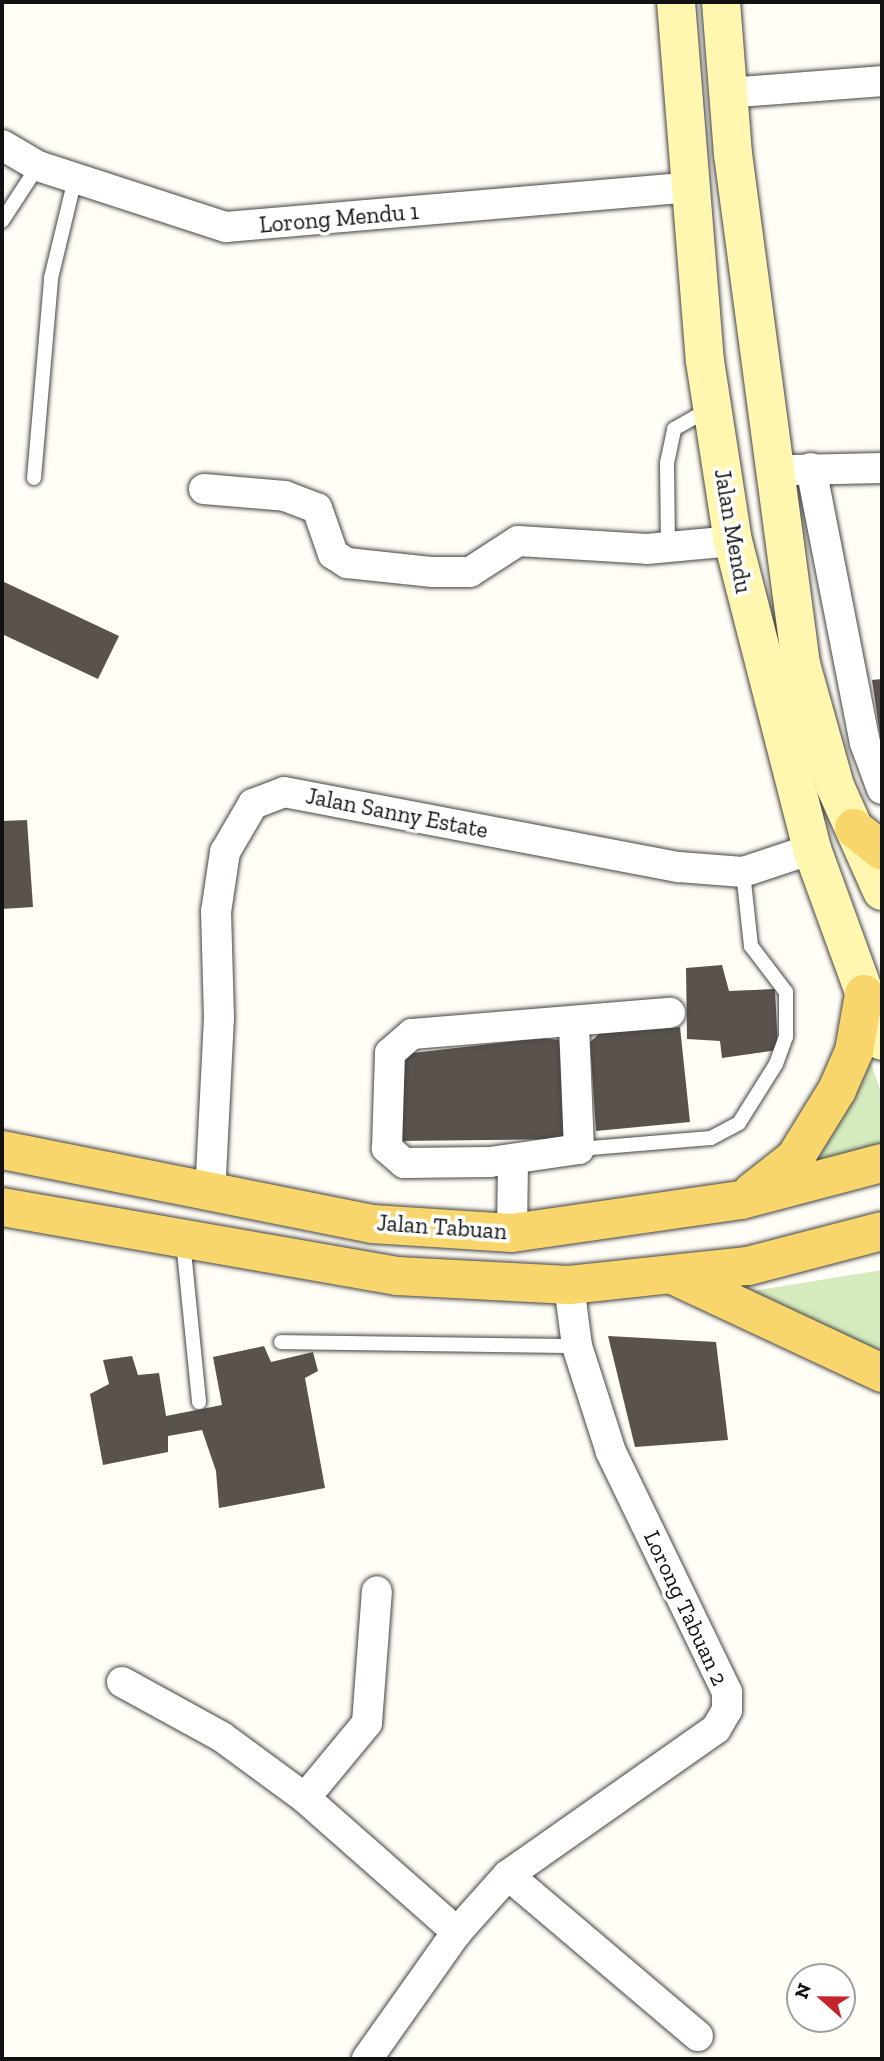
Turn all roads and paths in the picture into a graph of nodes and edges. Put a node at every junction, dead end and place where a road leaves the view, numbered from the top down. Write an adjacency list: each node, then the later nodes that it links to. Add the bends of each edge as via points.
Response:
1 (676, 2): 8 (main road, Jalan Mendu)
2 (721, 2): 4 (main road, Jalan Mendu)
3 (882, 81): 4 (street)
4 (727, 93): 13 (main road, Jalan Mendu)
5 (2, 145): 6 (street, Lorong Mendu 1)
6 (38, 166): 7 (street, Lorong Mendu 1); 9 (lane)
7 (75, 179): 8 (street, Lorong Mendu 1, via 226,227); 14 (lane, via 51,278)
8 (691, 187): 10 (main road, Jalan Mendu)
9 (2, 221)
10 (713, 408): 16 (main road, Jalan Mendu); 17 (lane, via 674,429 667,463)
11 (811, 468): 12 (street); 13 (street); 18 (street, via 865,743)
12 (882, 468)
13 (773, 472): 19 (main road, Jalan Mendu, via 801,664 835,786)
14 (34, 478)
15 (204, 489): 17 (street, via 285,496 317,508 333,554 347,563 470,572 518,541)
16 (733, 541): 17 (street); 20 (main road, Jalan Mendu)
17 (668, 548)
18 (882, 789)
19 (868, 840): 22 (main road, Jalan Mendu)
20 (812, 849): 21 (street, Jalan Sanny Estate); 23 (main road, Jalan Mendu)
21 (743, 872): 27 (lane, via 751,946 786,992 786,1037 776,1064 739,1123 711,1138); 31 (street, Jalan Sanny Estate, via 679,867 284,792 253,804 225,852 216,912 219,1018)
22 (882, 891)
23 (863, 994): 26 (main road, Jalan Mendu); 32 (main road, via 854,1052 837,1090 795,1158)
24 (670, 1013): 25 (street)
25 (574, 1025): 27 (street); 29 (street, via 412,1034 390,1053 387,1148 395,1156 404,1163)
26 (882, 1041)
27 (579, 1149): 29 (street)
28 (2, 1150): 31 (main road, Jalan Tabuan)
29 (513, 1160): 35 (street)
30 (882, 1164): 32 (main road, Jalan Tabuan)
31 (210, 1195): 35 (main road, Jalan Tabuan, via 372,1224)
32 (743, 1200): 35 (main road, Jalan Tabuan)
33 (2, 1207): 36 (main road)
34 (882, 1231): 37 (main road, via 748,1266)
35 (512, 1233)
36 (183, 1240): 38 (main road, via 397,1276); 42 (lane)
37 (676, 1276): 38 (main road); 41 (main road)
38 (569, 1285): 40 (street, Lorong Tabuan 2)
39 (281, 1342): 40 (lane)
40 (577, 1346): 46 (street, Lorong Tabuan 2, via 611,1452 727,1692 727,1710 716,1729)
41 (882, 1373)
42 (199, 1402)
43 (377, 1591): 45 (street, via 367,1723)
44 (122, 1682): 45 (street, via 222,1737)
45 (305, 1798): 47 (street)
46 (508, 1875): 47 (street, Lorong Tabuan 2); 48 (street)
47 (457, 1932): 49 (street, Lorong Tabuan 2)
48 (698, 2036)
49 (367, 2059)

